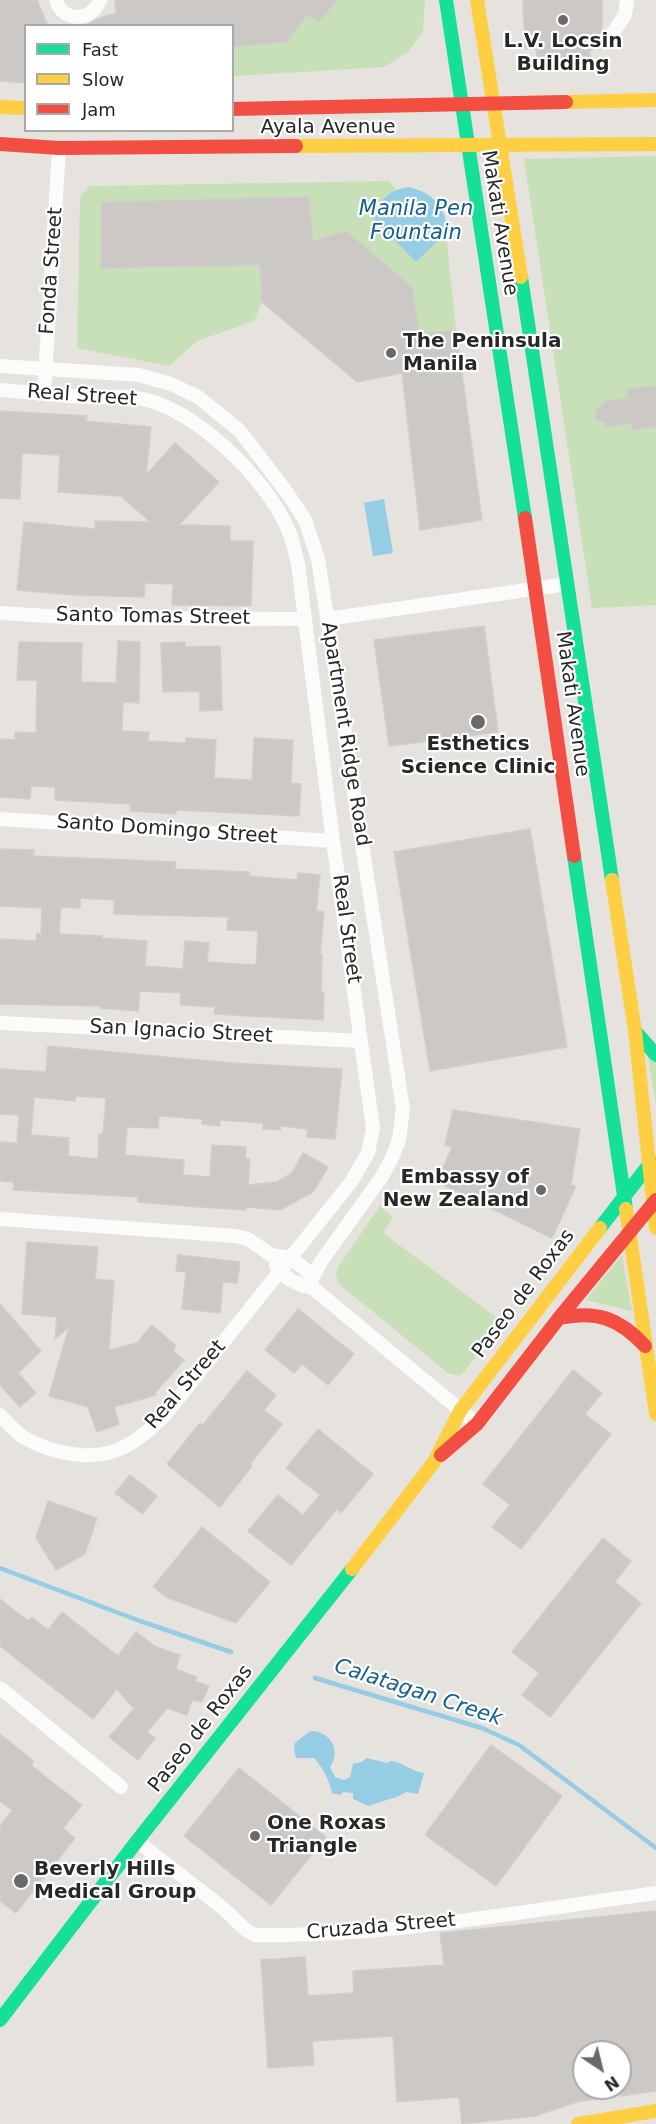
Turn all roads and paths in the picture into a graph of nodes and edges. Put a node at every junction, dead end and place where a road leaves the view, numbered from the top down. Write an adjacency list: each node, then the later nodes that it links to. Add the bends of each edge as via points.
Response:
1 (56, 0): 6 (street)
2 (100, 0): 6 (street, via 89,15)
3 (446, 0): 10 (main road, Makati Avenue)
4 (477, 0): 9 (main road, Makati Avenue)
5 (627, 0): 7 (street, via 625,15)
6 (74, 21)
7 (613, 33)
8 (656, 100): 9 (main road, Ayala Avenue)
9 (494, 103): 10 (main road, Ayala Avenue); 17 (main road, Makati Avenue)
10 (460, 104): 13 (main road, Ayala Avenue); 16 (main road, Makati Avenue)
11 (0, 107): 12 (main road)
12 (24, 108)
13 (234, 109)
14 (0, 144): 18 (main road, Ayala Avenue)
15 (656, 144): 17 (main road, Ayala Avenue)
16 (467, 146): 17 (main road, Ayala Avenue); 18 (main road, Ayala Avenue); 24 (main road, Makati Avenue)
17 (499, 146): 23 (main road, Makati Avenue)
18 (59, 148): 20 (street, Fonda Street)
19 (0, 366): 20 (street, Apartment Ridge Road)
20 (45, 370): 22 (street, Fonda Street); 27 (street, Apartment Ridge Road, via 139,375 171,384 198,397 240,431 305,520 318,559)
21 (0, 390): 22 (street, Real Street)
22 (44, 393): 26 (street, Real Street, via 138,398 192,420 227,447 270,497 288,529 298,564)
23 (567, 584): 24 (street); 31 (main road, Makati Avenue)
24 (535, 587): 27 (street); 35 (main road, Makati Avenue)
25 (0, 613): 26 (street, Santo Tomas Street, via 80,618)
26 (305, 619): 29 (street, Real Street)
27 (327, 619): 43 (street, Apartment Ridge Road, via 402,1109 399,1140 392,1158 320,1263)
28 (0, 819): 29 (street, Santo Domingo Street)
29 (333, 841): 32 (street, Real Street)
30 (0, 1023): 32 (street, San Ignacio Street)
31 (635, 1031): 33 (main road); 34 (main road, Makati Avenue)
32 (361, 1041): 41 (street, Real Street, via 373,1128 368,1153 351,1182)
33 (656, 1055)
34 (652, 1161): 35 (main road, Paseo de Roxas); 36 (main road, Makati Avenue)
35 (624, 1197): 39 (main road, Makati Avenue); 46 (main road, Paseo de Roxas)
36 (654, 1202): 38 (main road, Makati Avenue); 39 (main road, Paseo de Roxas)
37 (0, 1219): 40 (street, via 236,1236 248,1239)
38 (656, 1228)
39 (629, 1234): 44 (main road, Paseo de Roxas); 45 (main road, Makati Avenue)
40 (271, 1255): 41 (street); 42 (street)
41 (291, 1258): 42 (street, Real Street); 43 (street)
42 (280, 1271): 43 (street, via 299,1285); 47 (street, Real Street, via 166,1414 125,1447 81,1455 51,1449 21,1436)
43 (313, 1282): 46 (street)
44 (559, 1317): 45 (main road, via 583,1313 608,1317 635,1333); 49 (main road, Paseo de Roxas)
45 (645, 1346): 48 (main road, Makati Avenue)
46 (460, 1411): 49 (street); 50 (main road, Paseo de Roxas)
47 (0, 1414)
48 (656, 1414)
49 (477, 1424): 50 (main road, Paseo de Roxas)
50 (434, 1462): 53 (main road, Paseo de Roxas)
51 (0, 1688): 52 (street)
52 (121, 1787)
53 (137, 1841): 54 (street, Cruzada Street, via 255,1935 335,1934 422,1925); 55 (main road, Paseo de Roxas)
54 (656, 1893)
55 (0, 2020)
56 (656, 2111): 57 (main road)
57 (578, 2124)

